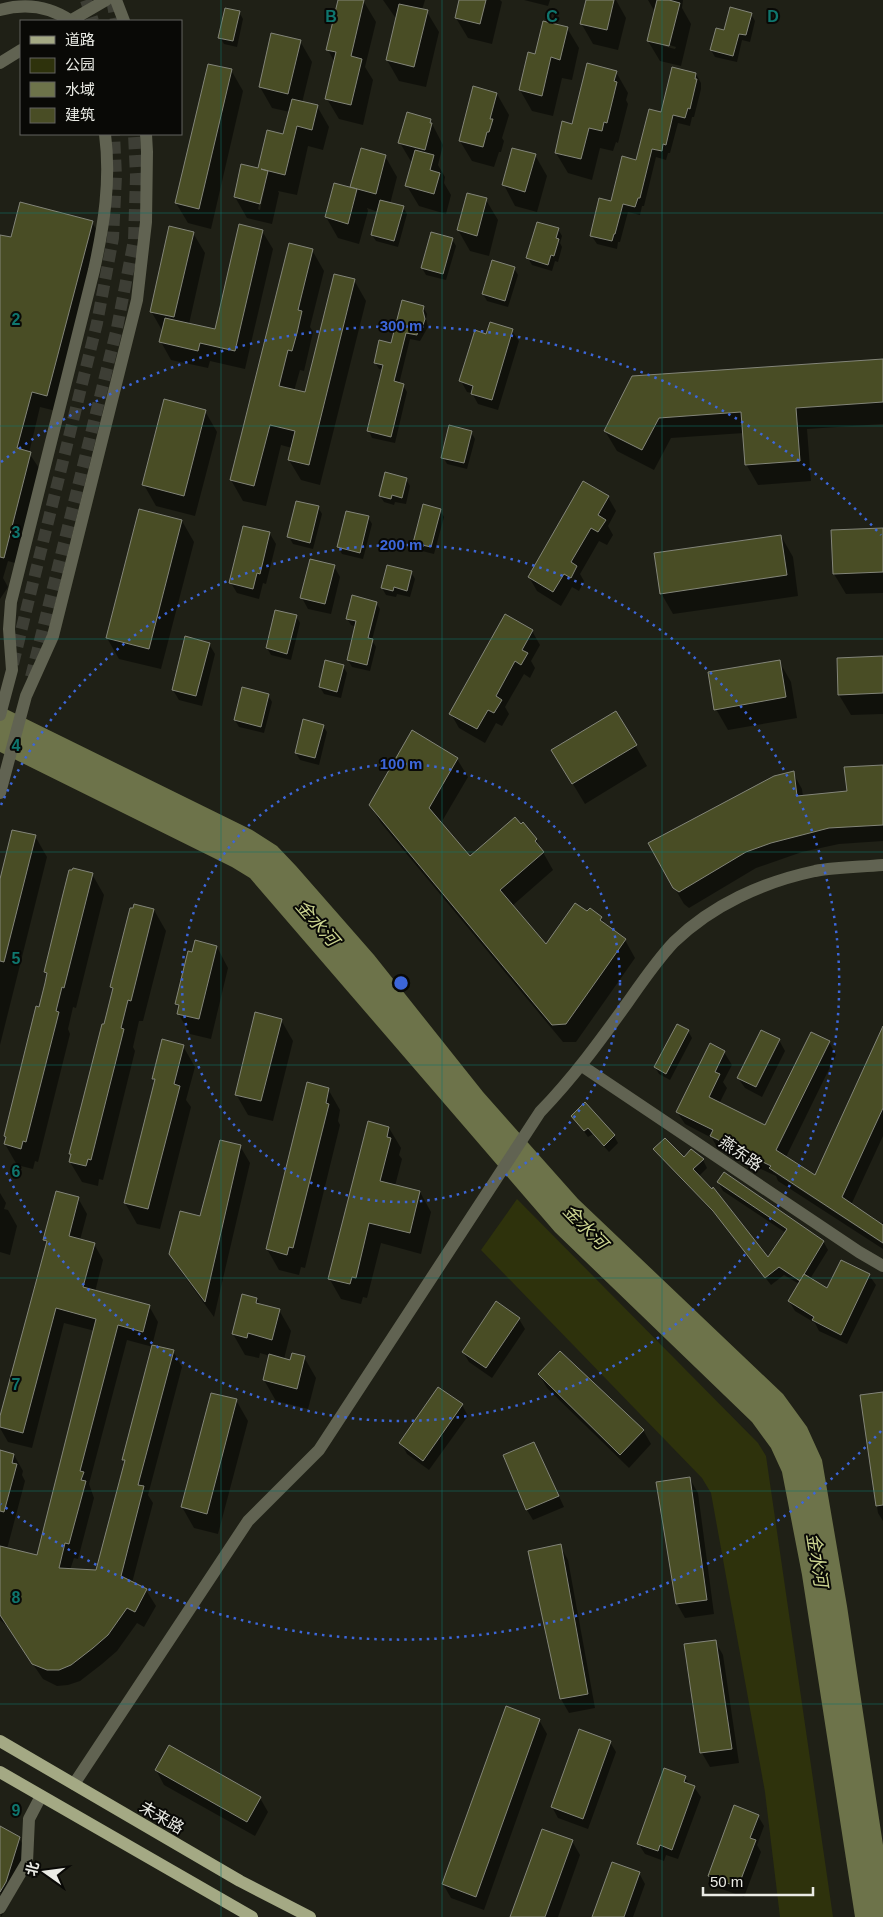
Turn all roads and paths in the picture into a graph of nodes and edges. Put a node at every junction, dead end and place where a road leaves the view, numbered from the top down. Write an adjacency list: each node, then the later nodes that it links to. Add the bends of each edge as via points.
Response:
1 (106, 0): 5 (street)
2 (116, 0): 6 (street)
3 (0, 10): 4 (street, via 28,6 44,8)
4 (70, 20)
5 (73, 20)
6 (124, 20)
7 (20, 51): 8 (street)
8 (0, 63)
9 (105, 135): 11 (street, via 107,190 103,228 10,602 12,670)
10 (146, 135): 12 (street, via 146,222 138,300 53,636 26,696)
11 (0, 715)
12 (0, 793)
13 (883, 865): 14 (street, via 816,871 733,899 708,914 673,944)
14 (582, 1066): 15 (street, 燕东路); 18 (street, via 540,1112 319,1450 248,1521)
15 (883, 1266)
16 (0, 1741): 18 (main road, 未来路)
17 (0, 1772): 19 (main road)
18 (74, 1784): 22 (main road, 未来路, via 240,1881)
19 (41, 1796): 20 (street, via 29,1819 27,1862); 21 (main road)
20 (0, 1908)
21 (252, 1917)
22 (310, 1917)

